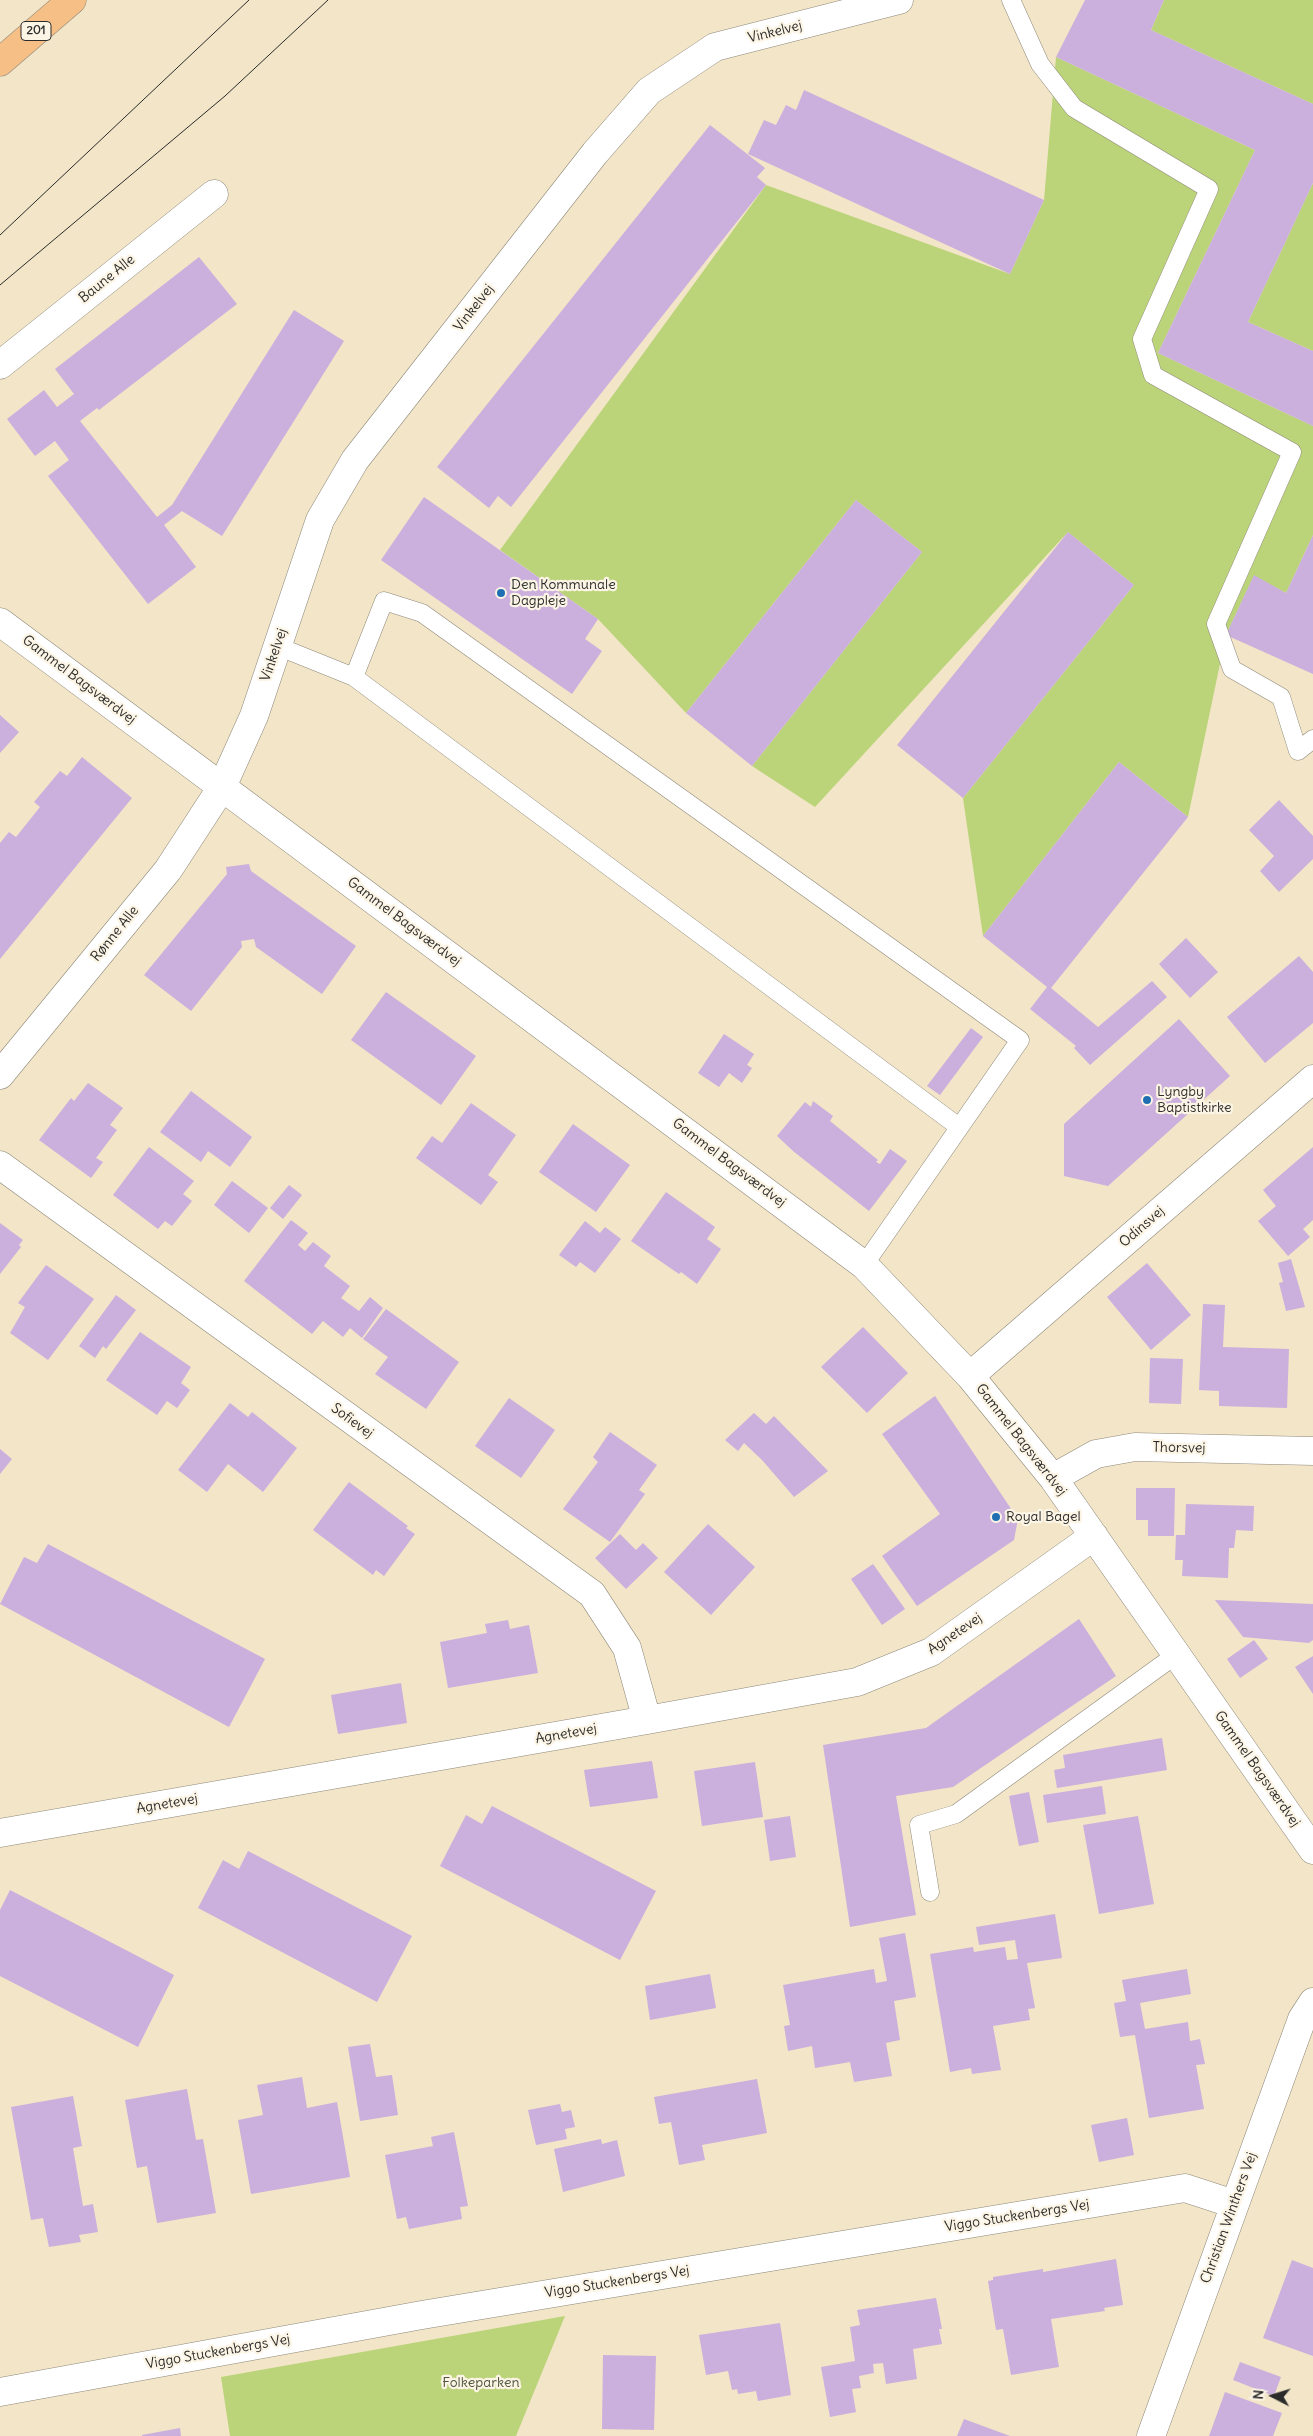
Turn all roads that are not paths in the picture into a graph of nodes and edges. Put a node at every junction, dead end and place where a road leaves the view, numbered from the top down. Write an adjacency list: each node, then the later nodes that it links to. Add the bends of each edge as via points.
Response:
1 (72, 0): 4 (highway, 201)
2 (899, 0): 8 (street, Vinkelvej, via 715,47 649,91 595,153 355,460 320,520)
3 (1011, 0): 10 (lane, via 1040,64 1074,108 1209,189 1142,339 1153,375 1292,452 1216,624 1232,669 1282,697 1298,751)
4 (0, 62)
5 (214, 194): 6 (street, Baune Alle)
6 (0, 365)
7 (0, 622): 11 (street, Gammel Bagsværdvej)
8 (277, 646): 9 (lane); 11 (street, Vinkelvej, via 254,716)
9 (354, 677): 14 (lane); 14 (lane, via 384,602 422,614 1020,1040)
10 (1313, 739)
11 (222, 787): 12 (street, Rønne Alle, via 168,870); 16 (street, Gammel Bagsværdvej)
12 (0, 1075)
13 (1313, 1079): 17 (street, Odinsvej)
14 (959, 1127): 16 (lane)
15 (0, 1165): 22 (street, Sofievej, via 592,1594 627,1648)
16 (864, 1265): 17 (street, Gammel Bagsværdvej)
17 (970, 1376): 19 (street, Gammel Bagsværdvej)
18 (1313, 1451): 19 (street, Thorsvej, via 1135,1447 1096,1454)
19 (1053, 1478): 20 (street, Gammel Bagsværdvej)
20 (1094, 1536): 21 (street, Gammel Bagsværdvej); 22 (street, Agnetevej, via 931,1652 857,1682)
21 (1177, 1654): 24 (street, Gammel Bagsværdvej); 25 (lane, via 956,1814 919,1825)
22 (647, 1720): 23 (street, Agnetevej)
23 (0, 1833)
24 (1313, 1850)
25 (930, 1892)
26 (1313, 2002): 27 (street, Christian Winthers Vej, via 1302,2019)
27 (1234, 2204): 28 (street, Viggo Stuckenbergs Vej, via 1185,2188 422,2315); 29 (street, Christian Winthers Vej)
28 (0, 2392)
29 (1151, 2436)

